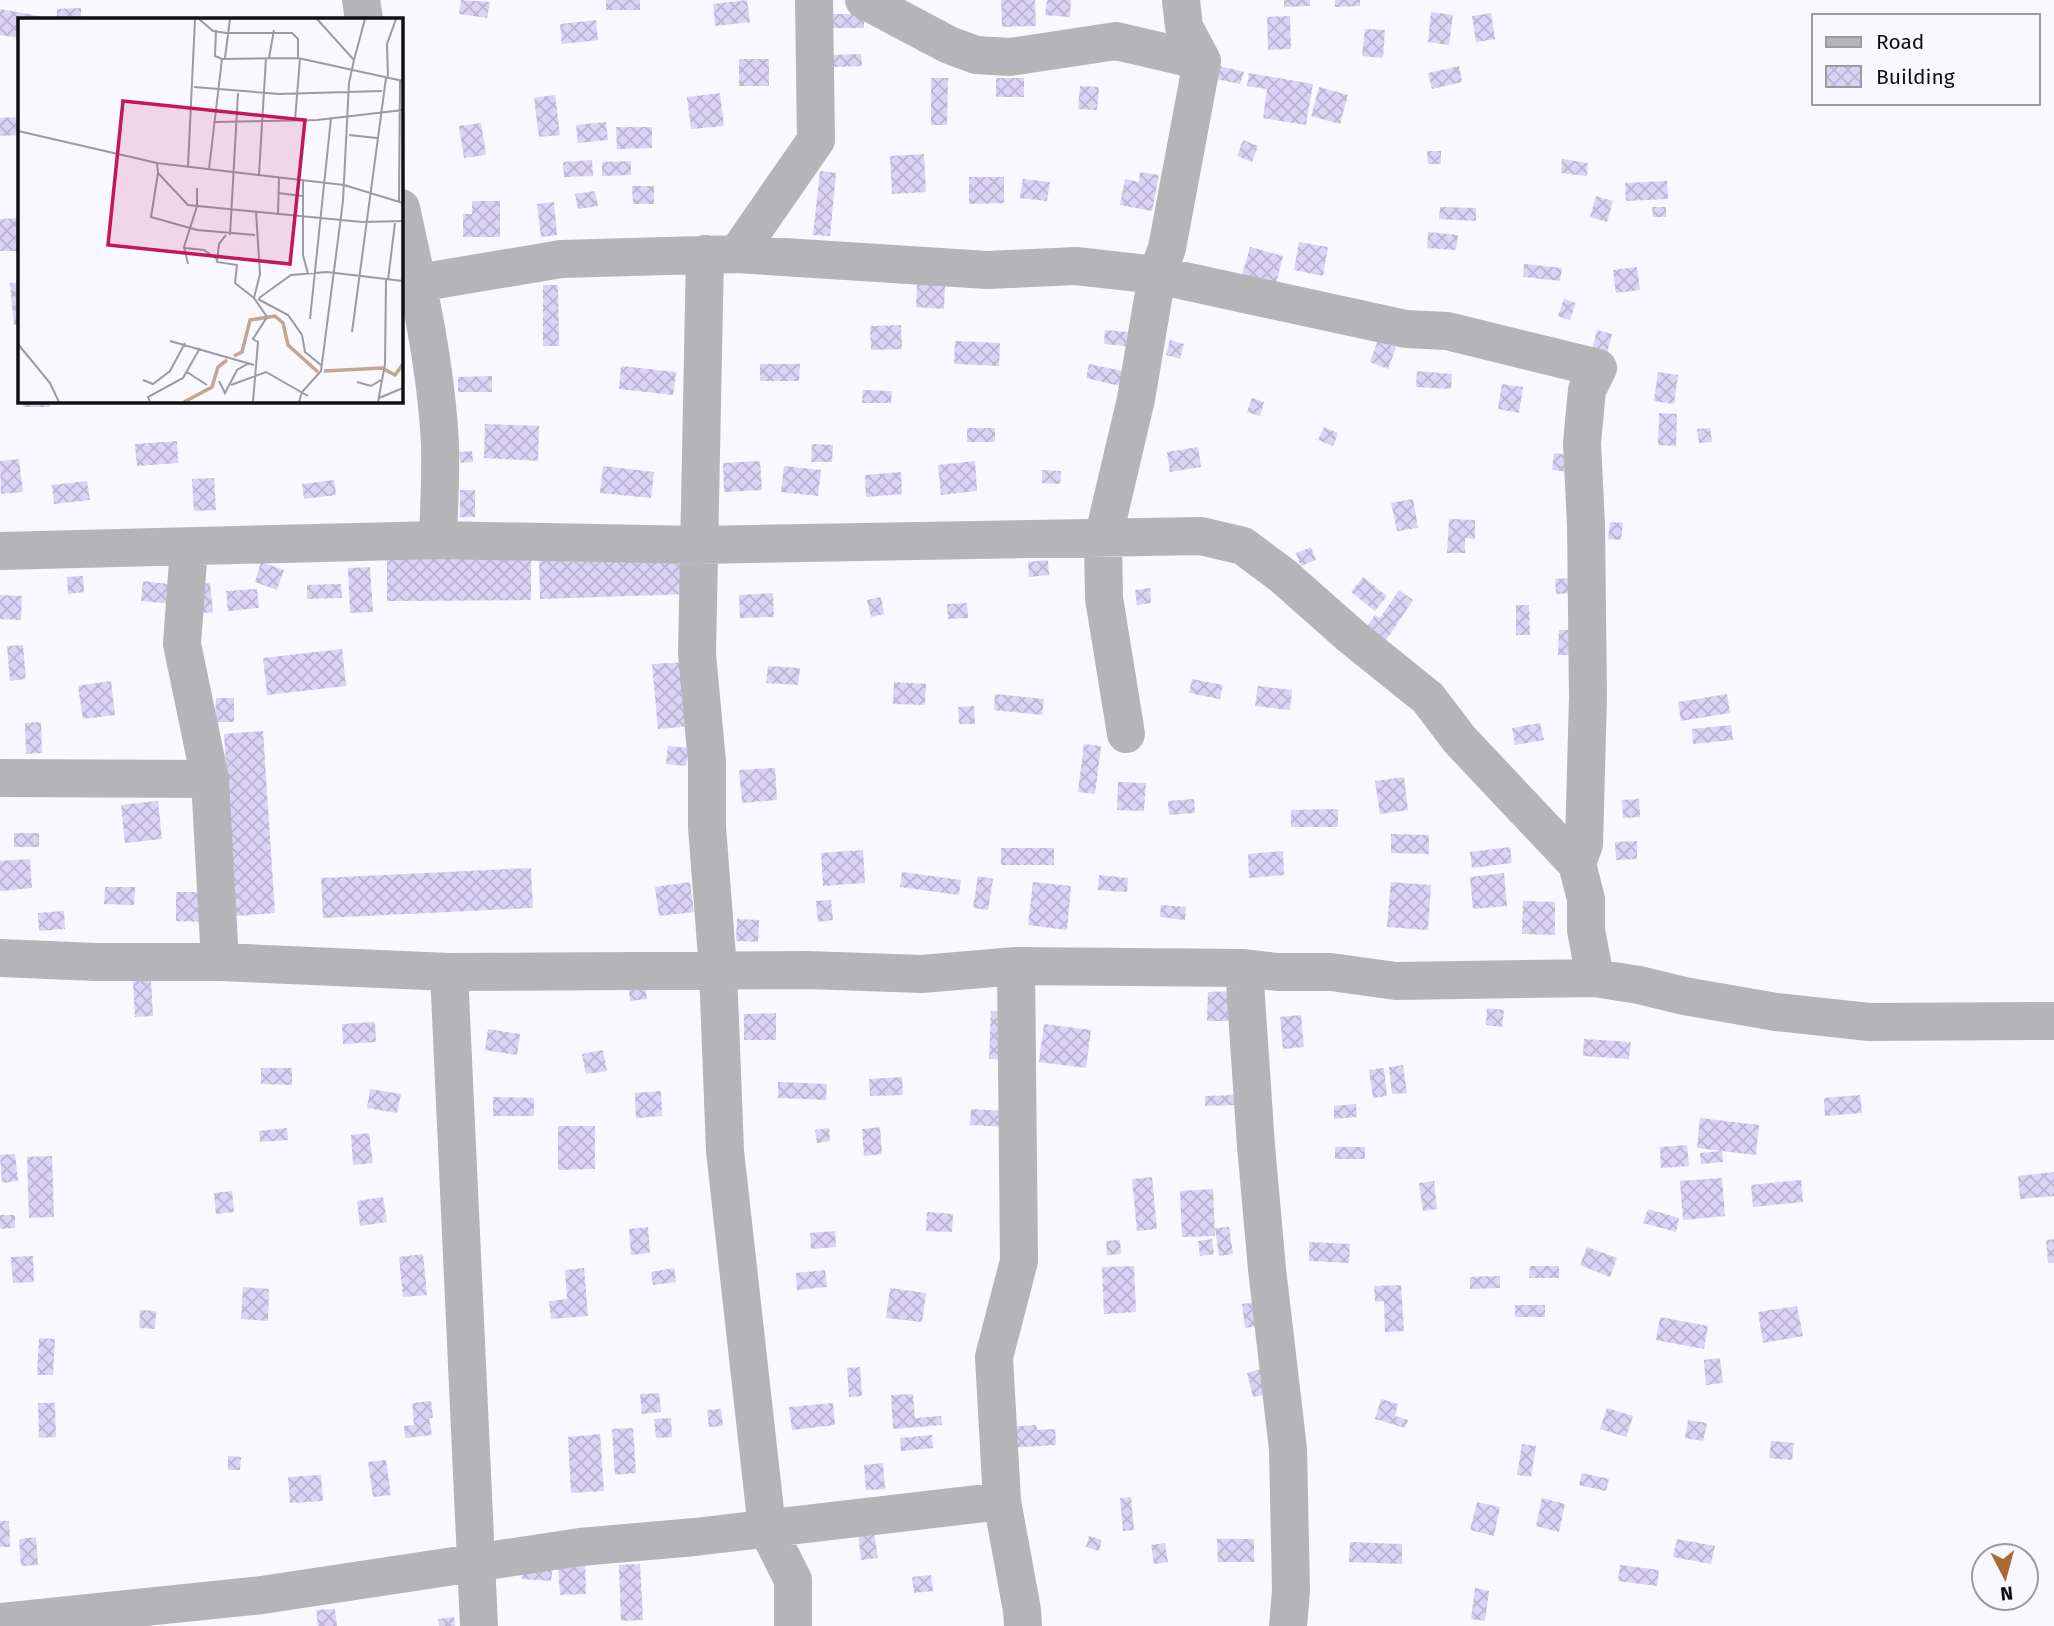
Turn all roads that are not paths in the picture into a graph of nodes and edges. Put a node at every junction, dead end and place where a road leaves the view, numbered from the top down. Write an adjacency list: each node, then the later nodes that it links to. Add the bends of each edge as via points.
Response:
1 (361, 0): 5 (street)
2 (814, 0): 8 (street, via 816,140)
3 (864, 0): 6 (street, via 976,55 1010,57 1116,41)
4 (1181, 0): 6 (street, via 1184,27)
5 (364, 18)
6 (1202, 61): 9 (street, via 1167,248)
7 (402, 212): 10 (street)
8 (721, 254): 9 (street, via 987,270 1076,266); 10 (street, via 561,259); 13 (street)
9 (1157, 275): 11 (street, via 1136,399); 19 (street, via 1406,329 1447,331 1598,368 1587,390 1582,443 1588,697 1584,844)
10 (418, 283): 12 (street, via 440,445)
11 (1103, 539): 13 (street); 16 (street, via 1104,598); 19 (street, via 1201,536 1243,546 1428,698 1460,740)
12 (438, 540): 13 (street); 14 (street)
13 (698, 545): 24 (street, via 697,654)
14 (190, 547): 15 (street); 18 (street, via 182,644)
15 (0, 551)
16 (1126, 734)
17 (0, 778): 18 (street)
18 (210, 779): 21 (street)
19 (1577, 864): 26 (street)
20 (0, 958): 21 (street)
21 (220, 962): 25 (street)
22 (1016, 966): 23 (street); 24 (street, via 922,974); 28 (street, via 1019,1261 994,1357)
23 (1244, 968): 26 (street, via 1396,981); 36 (street, via 1267,1269 1288,1448)
24 (718, 970): 25 (street); 29 (street, via 725,1152)
25 (449, 972): 30 (street)
26 (1595, 978): 27 (street, via 1776,1012 1869,1022)
27 (2054, 1021)
28 (1002, 1501): 29 (street); 35 (street)
29 (767, 1528): 30 (street); 34 (street, via 793,1580)
30 (477, 1561): 31 (street); 33 (street)
31 (109, 1618): 32 (street)
32 (0, 1622)
33 (480, 1626)
34 (793, 1626)
35 (1023, 1626)
36 (1288, 1626)

